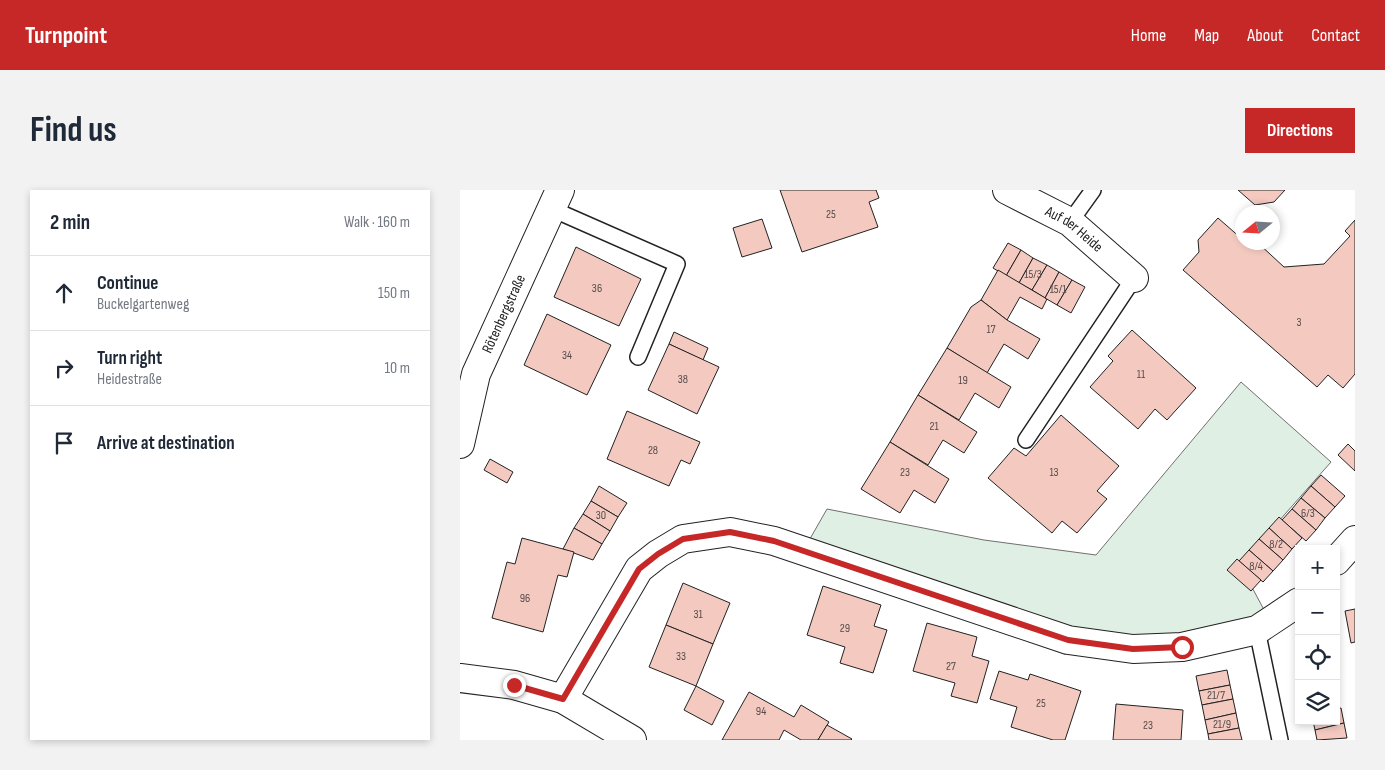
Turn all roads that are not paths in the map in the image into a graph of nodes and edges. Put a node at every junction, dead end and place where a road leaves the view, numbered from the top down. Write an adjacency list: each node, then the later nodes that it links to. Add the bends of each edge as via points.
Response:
1 (1007, 190): 4 (street, Auf der Heide)
2 (1093, 190): 4 (lane)
3 (556, 200): 6 (lane, via 677,264); 7 (street, Rötenbergstraße)
4 (1070, 222): 5 (street, Auf der Heide)
5 (1134, 278): 8 (lane)
6 (638, 357)
7 (468, 371): 9 (street, Rötenbergstraße)
8 (1026, 440)
9 (460, 444)
10 (1355, 540): 11 (street)
11 (1340, 557)
12 (1295, 605): 13 (street)
13 (1257, 630): 15 (street, via 1172,647 1133,649 1068,640 774,541 730,532 683,539 639,569); 17 (lane)
14 (460, 678): 15 (street, via 514,685)
15 (563, 699): 16 (street)
16 (632, 740)
17 (1280, 740)

